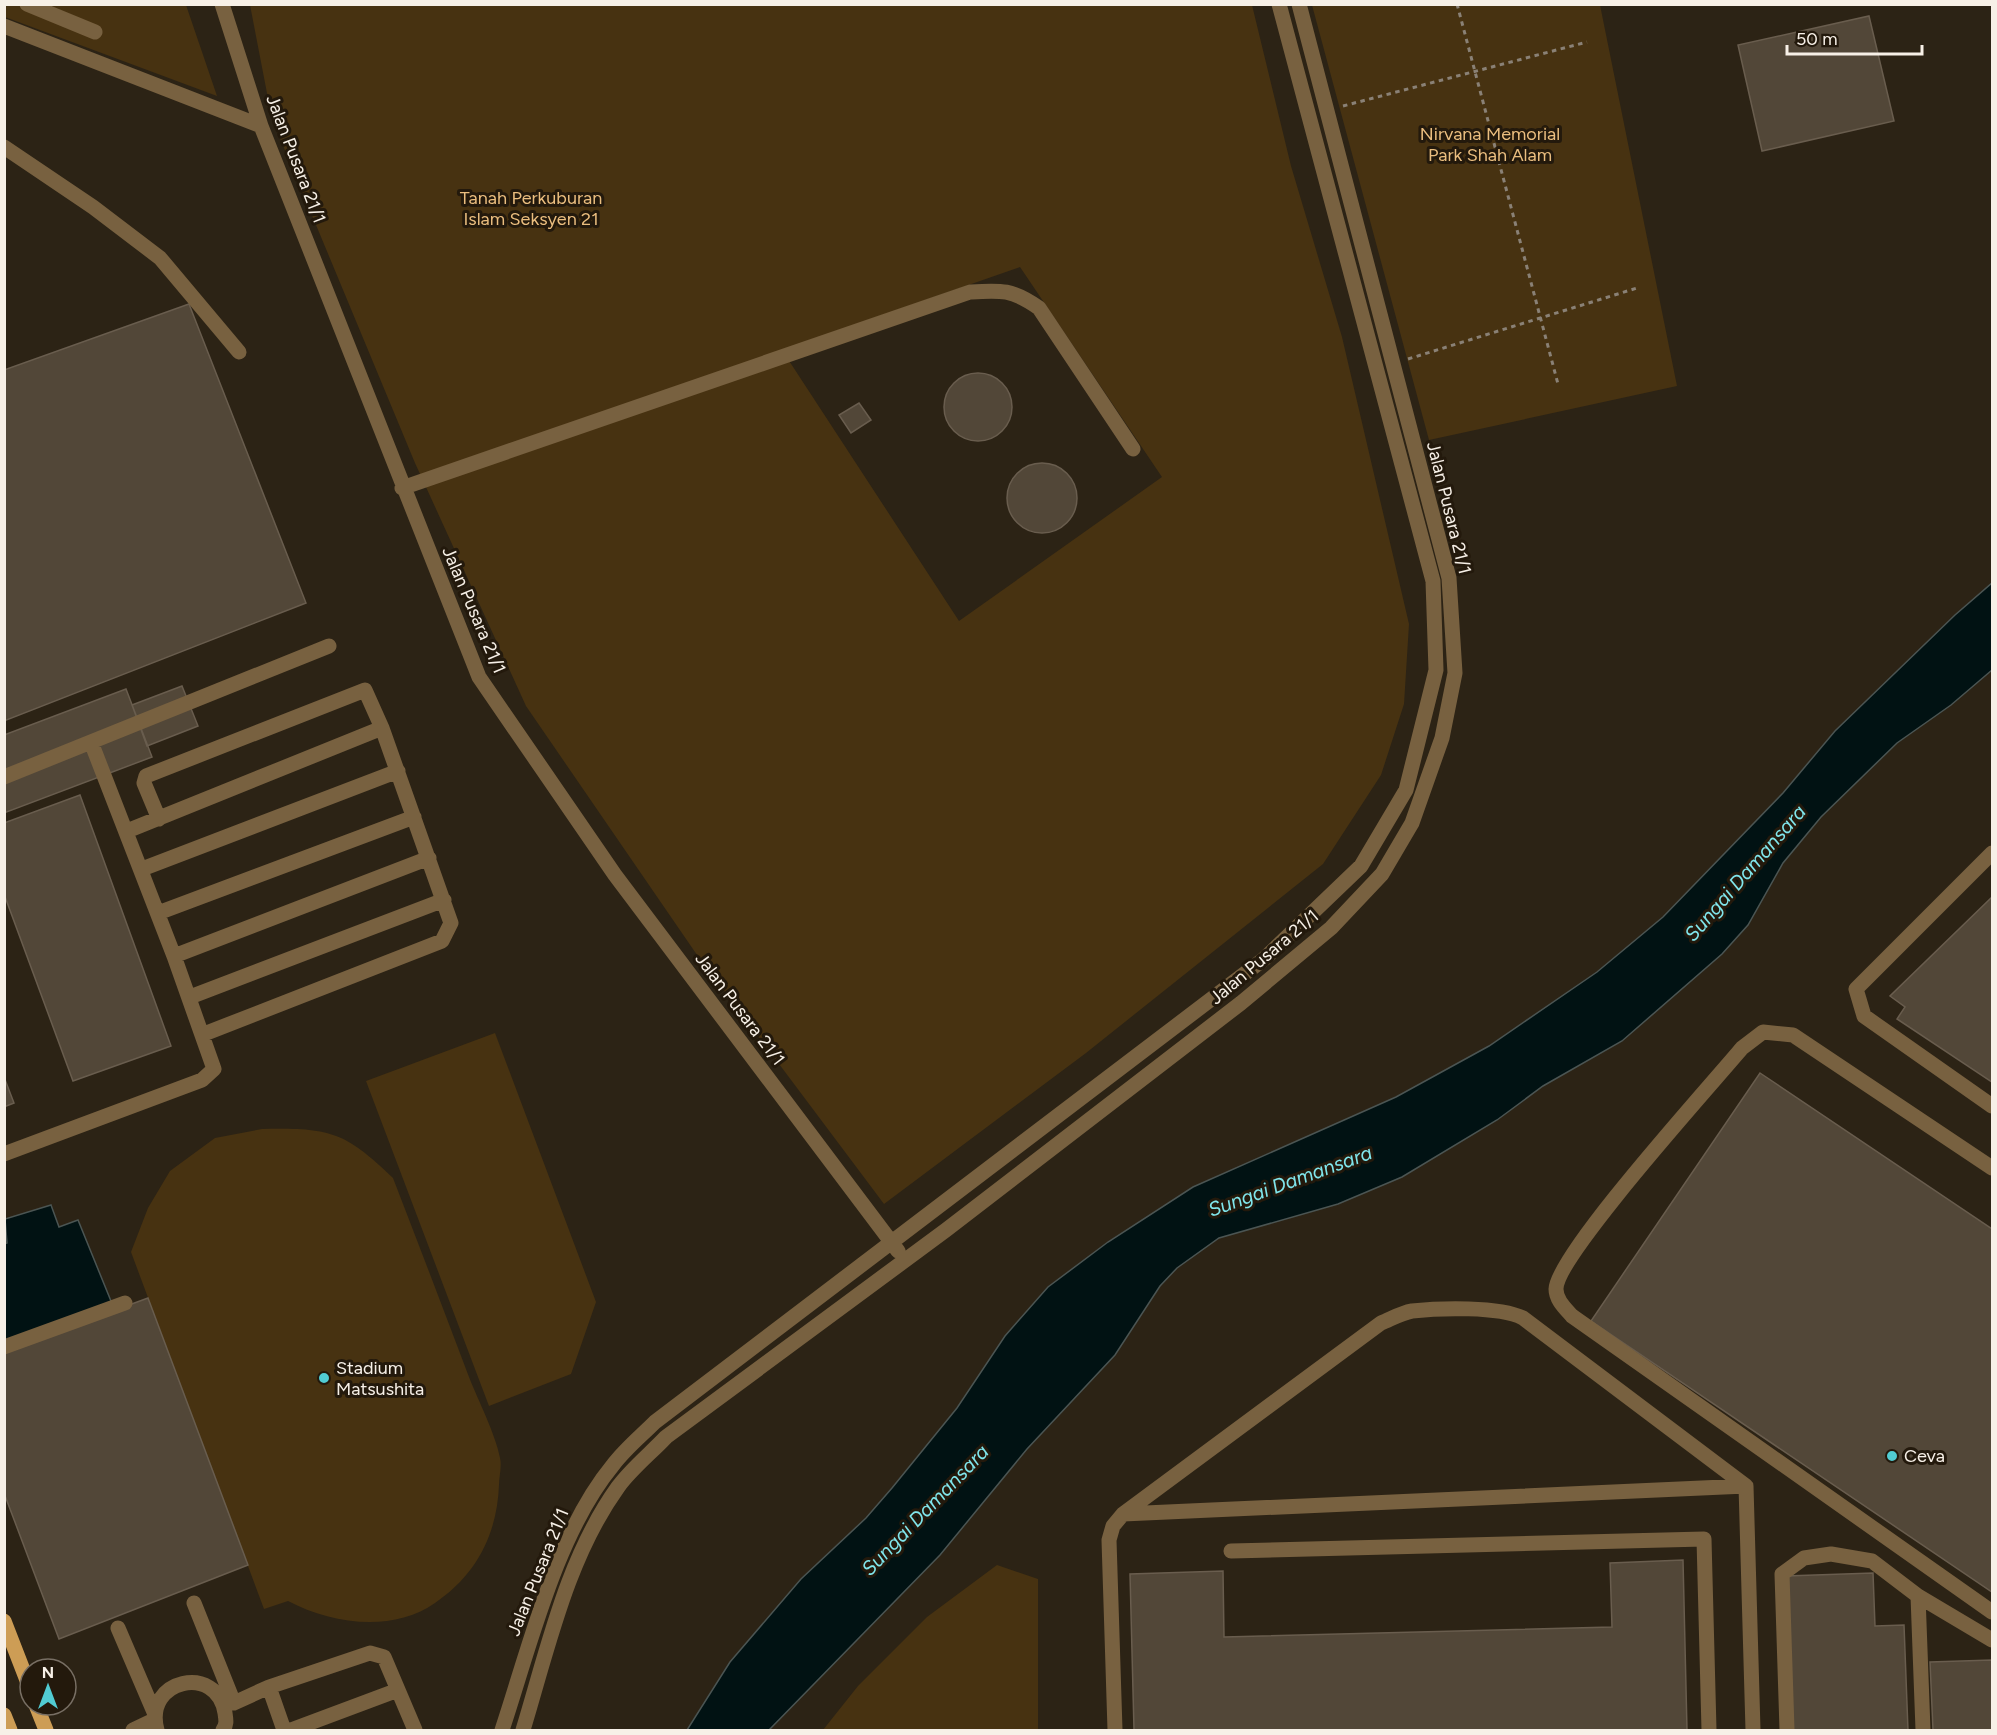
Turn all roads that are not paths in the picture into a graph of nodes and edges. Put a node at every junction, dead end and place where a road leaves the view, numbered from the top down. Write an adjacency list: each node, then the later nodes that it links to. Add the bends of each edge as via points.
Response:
1 (27, 4): 6 (street)
2 (222, 4): 7 (street, Jalan Pusara 21/1)
3 (1279, 4): 31 (street, Jalan Pusara 21/1, via 1433,581 1436,670 1406,790 1361,866 1264,959)
4 (1299, 4): 32 (street, Jalan Pusara 21/1, via 1449,578 1455,673 1442,738 1412,823 1382,874 1332,928 1088,1121)
5 (4, 26): 7 (street)
6 (95, 32)
7 (261, 126): 11 (street, Jalan Pusara 21/1)
8 (4, 147): 9 (street, via 160,258)
9 (239, 352)
10 (1133, 449): 11 (street, via 1039,308 1006,290 970,292)
11 (402, 488): 31 (street, Jalan Pusara 21/1, via 479,677 615,875)
12 (329, 646): 14 (street)
13 (382, 728): 15 (street); 18 (street); 18 (street, via 365,690 146,776 144,783)
14 (91, 742): 16 (street); 19 (street)
15 (398, 771): 17 (street); 22 (street)
16 (4, 777)
17 (414, 817): 21 (street); 24 (street)
18 (159, 819): 19 (street)
19 (127, 831): 22 (street)
20 (1992, 853): 28 (street, via 1856,989 1864,1016)
21 (429, 858): 23 (street); 25 (street)
22 (142, 869): 24 (street)
23 (444, 900): 26 (street); 27 (street, via 451,924 442,941)
24 (158, 913): 25 (street)
25 (174, 956): 26 (street)
26 (190, 997): 27 (street)
27 (204, 1034): 29 (street, via 214,1069 202,1080)
28 (1992, 1106)
29 (4, 1154)
30 (1992, 1168): 40 (street, via 1793,1035 1763,1032 1742,1048 1587,1233 1559,1275 1556,1290 1560,1303 1572,1316)
31 (892, 1244): 32 (street, Jalan Pusara 21/1); 56 (street, Jalan Pusara 21/1, via 655,1422 612,1465 574,1525)
32 (903, 1259): 57 (street, Jalan Pusara 21/1, via 666,1437 619,1486 587,1537 564,1596)
33 (125, 1303): 34 (street)
34 (4, 1347)
35 (1746, 1486): 36 (street); 36 (street, via 1523,1318 1509,1311 1410,1311 1381,1323); 60 (street)
36 (1123, 1515): 58 (street, via 1108,1540)
37 (1231, 1551): 59 (street, via 1704,1539)
38 (1918, 1596): 43 (street); 61 (street, via 1872,1561 1830,1554 1803,1558 1782,1574); 62 (street)
39 (194, 1603): 47 (street)
40 (1992, 1612)
41 (4, 1622): 44 (main road)
42 (118, 1628): 49 (street)
43 (1992, 1640)
44 (18, 1658)
45 (269, 1687): 46 (street, via 370,1653 384,1658); 47 (street); 53 (street)
46 (398, 1690): 54 (street); 55 (street)
47 (229, 1702): 49 (street, via 207,1685 185,1682 165,1692); 52 (street)
48 (4, 1715): 50 (main road)
49 (155, 1721): 51 (street)
50 (10, 1731)
51 (132, 1731)
52 (223, 1731)
53 (284, 1731)
54 (291, 1731)
55 (415, 1731)
56 (502, 1731)
57 (524, 1731)
58 (1115, 1731)
59 (1709, 1731)
60 (1753, 1731)
61 (1787, 1731)
62 (1923, 1731)

